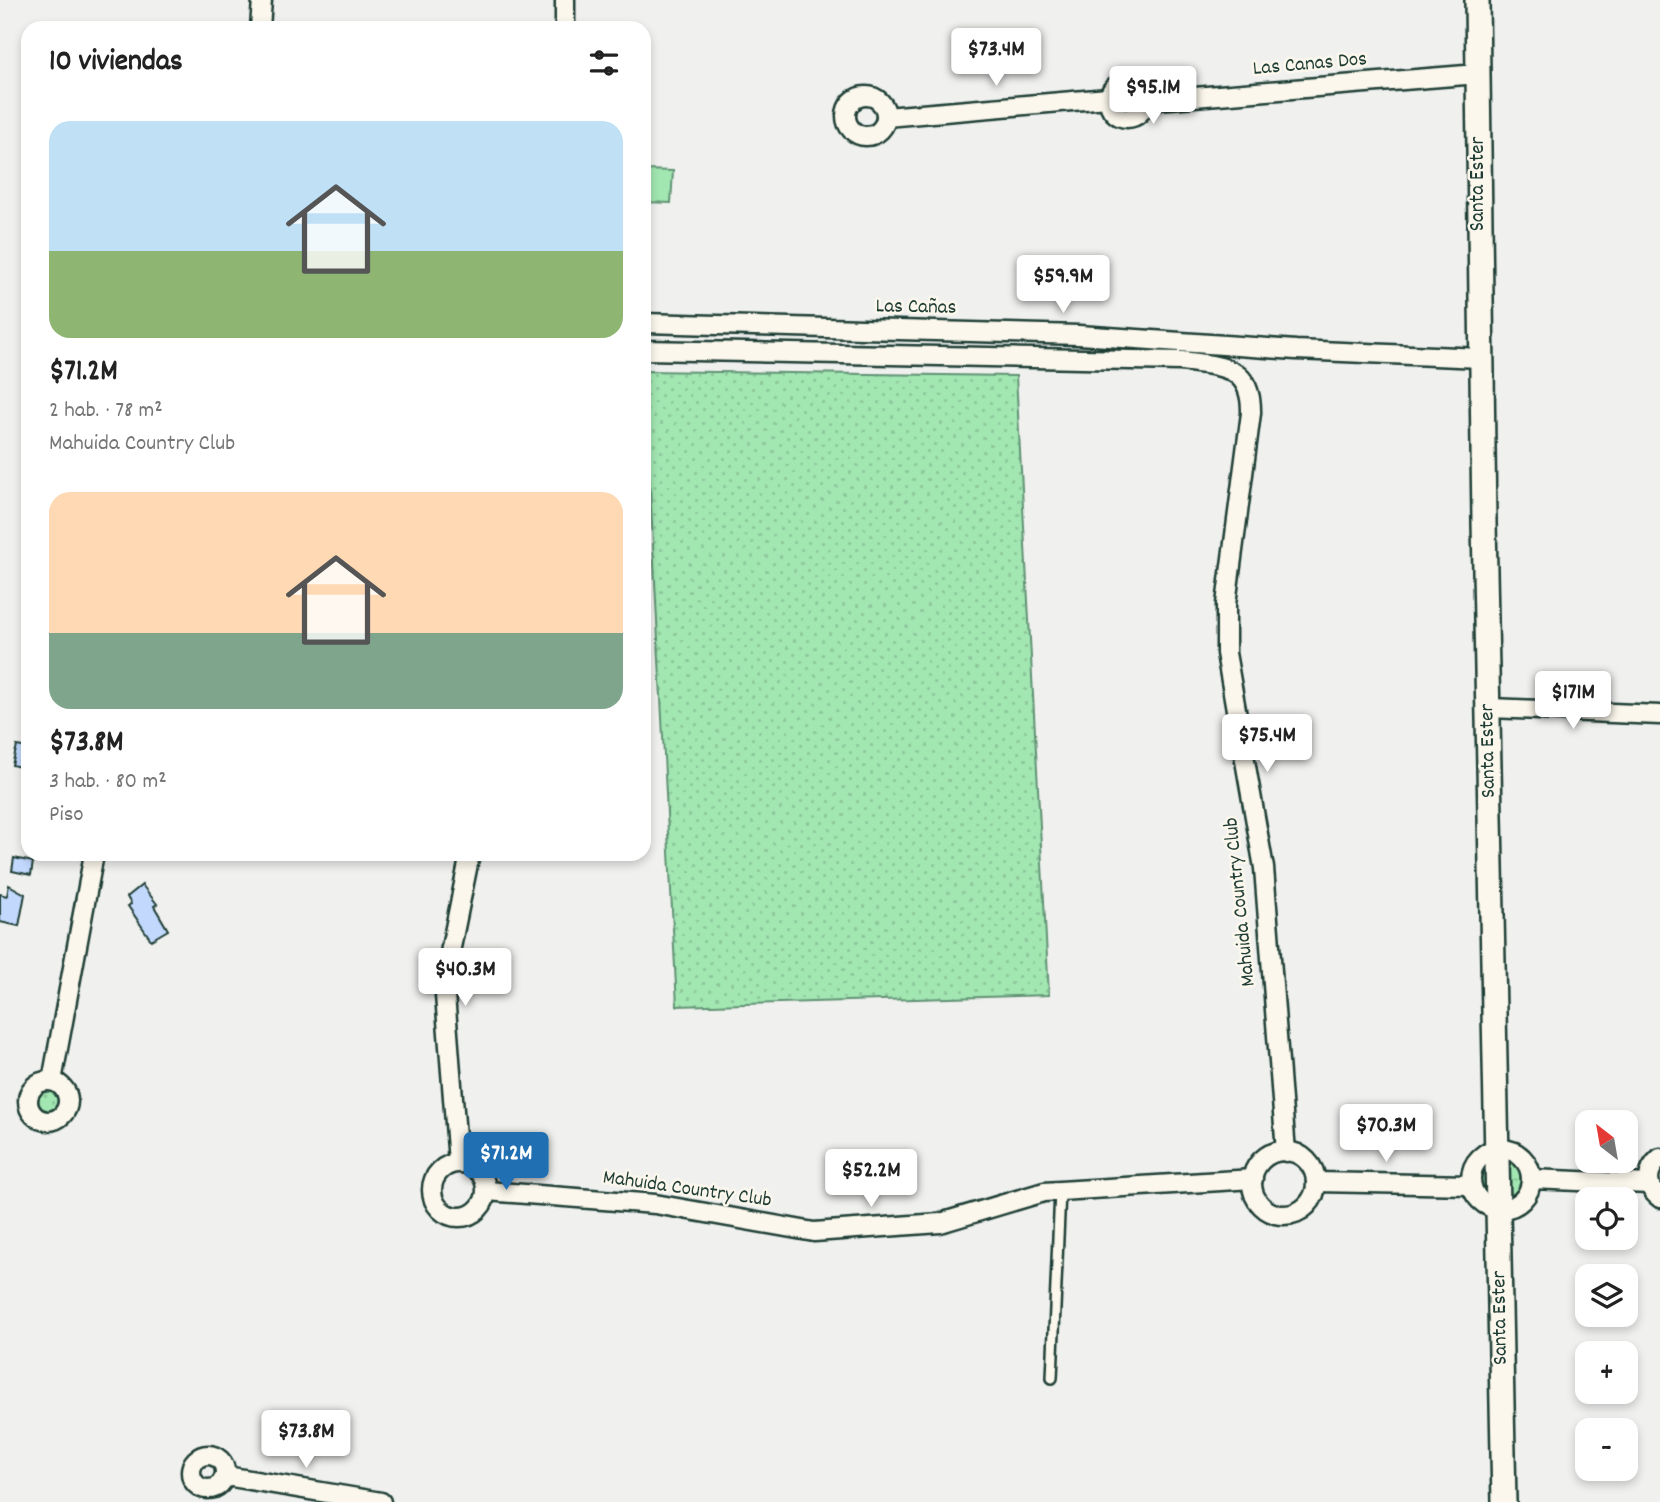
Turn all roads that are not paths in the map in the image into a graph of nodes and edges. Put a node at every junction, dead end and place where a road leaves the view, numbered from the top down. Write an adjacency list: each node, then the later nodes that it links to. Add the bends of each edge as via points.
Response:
1 (262, 0): 4 (street)
2 (565, 0): 5 (street)
3 (1477, 0): 6 (street, Santa Ester)
4 (260, 21)
5 (565, 21)
6 (1478, 74): 8 (street, Las Canas Dos); 12 (street, Santa Ester)
7 (1108, 98): 8 (street, via 1114,87 1125,81 1141,89); 8 (street, via 1111,109 1125,118 1141,111); 9 (street)
8 (1145, 101)
9 (886, 117)
10 (651, 323): 12 (street, Las Cañas, via 1079,335)
11 (651, 350): 19 (street, Mahuida Country Club, via 1181,361 1232,371 1244,380 1251,399 1226,604 1226,653 1264,868)
12 (1481, 358): 13 (street, Santa Ester)
13 (1489, 708): 14 (street); 18 (street, Santa Ester)
14 (1660, 715)
15 (93, 861): 17 (street)
16 (469, 861): 21 (street, via 444,982)
17 (52, 1081)
18 (1498, 1150): 23 (street, via 1507,1150 1524,1161); 25 (street, via 1480,1158); 29 (street, Santa Ester)
19 (1286, 1152): 22 (street, via 1268,1156); 24 (street, via 1310,1165)
20 (1660, 1158): 28 (street, via 1650,1170)
21 (458, 1162): 26 (street, via 475,1167 484,1177); 26 (street, via 435,1177 432,1188 439,1208 446,1214 467,1216 477,1210)
22 (1253, 1179): 24 (street, via 1261,1206 1278,1215 1305,1208); 27 (street, Mahuida Country Club)
23 (1531, 1179): 28 (street); 29 (street, via 1525,1197)
24 (1316, 1182): 25 (street)
25 (1471, 1185): 29 (street, via 1481,1202)
26 (487, 1191): 27 (street, Mahuida Country Club, via 655,1204 814,1232 940,1223)
27 (1060, 1191): 30 (lane)
28 (1655, 1191)
29 (1499, 1209): 34 (street, Santa Ester)
30 (1052, 1378)
31 (226, 1476): 32 (street); 32 (street, via 216,1456 199,1458 192,1467 192,1479); 33 (street)
32 (204, 1496)
33 (381, 1502)
34 (1504, 1502)

